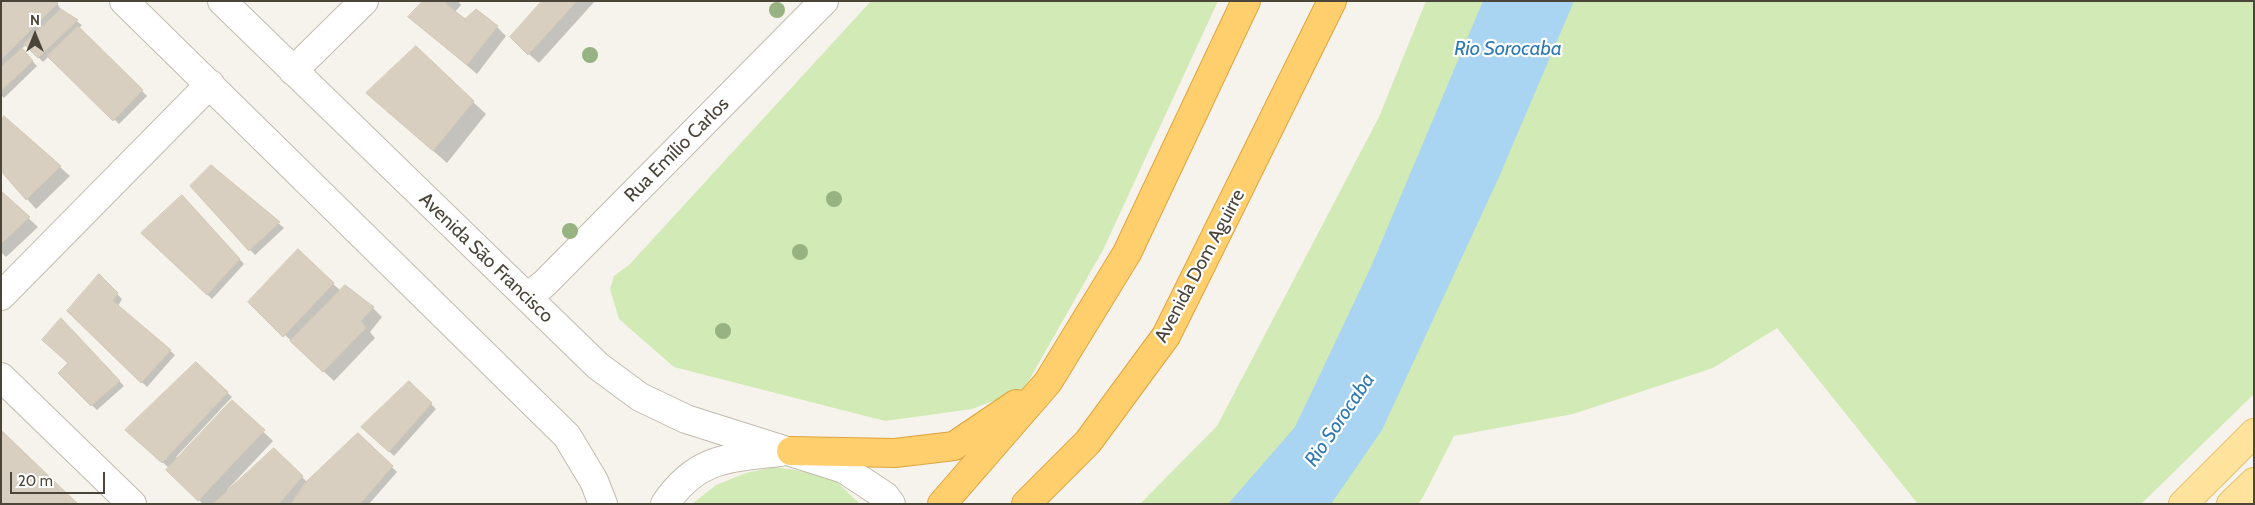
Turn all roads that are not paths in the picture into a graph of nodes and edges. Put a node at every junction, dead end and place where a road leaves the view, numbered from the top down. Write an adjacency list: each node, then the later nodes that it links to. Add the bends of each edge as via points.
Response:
1 (124, 1): 8 (street)
2 (222, 1): 7 (street, Avenida São Francisco)
3 (364, 1): 7 (street)
4 (824, 1): 10 (street, Rua Emílio Carlos)
5 (1246, 1): 12 (highway, via 1127,254)
6 (1332, 1): 21 (highway, Avenida Dom Aguirre, via 1166,336 1088,442)
7 (293, 71): 10 (street, Avenida São Francisco)
8 (210, 84): 9 (street); 17 (street, via 567,436 594,480)
9 (1, 296)
10 (528, 297): 14 (street, Avenida São Francisco, via 598,366 640,397 686,419)
11 (1, 377): 16 (street)
12 (1048, 382): 14 (highway, via 954,446 895,453); 20 (highway)
13 (2254, 433): 22 (main road)
14 (791, 451): 18 (street, via 730,458 708,464 689,475); 19 (street, Avenida São Francisco, via 844,469 886,496)
15 (2254, 482): 23 (main road)
16 (132, 504)
17 (603, 504)
18 (665, 504)
19 (892, 504)
20 (942, 504)
21 (1026, 504)
22 (2183, 504)
23 (2231, 504)

